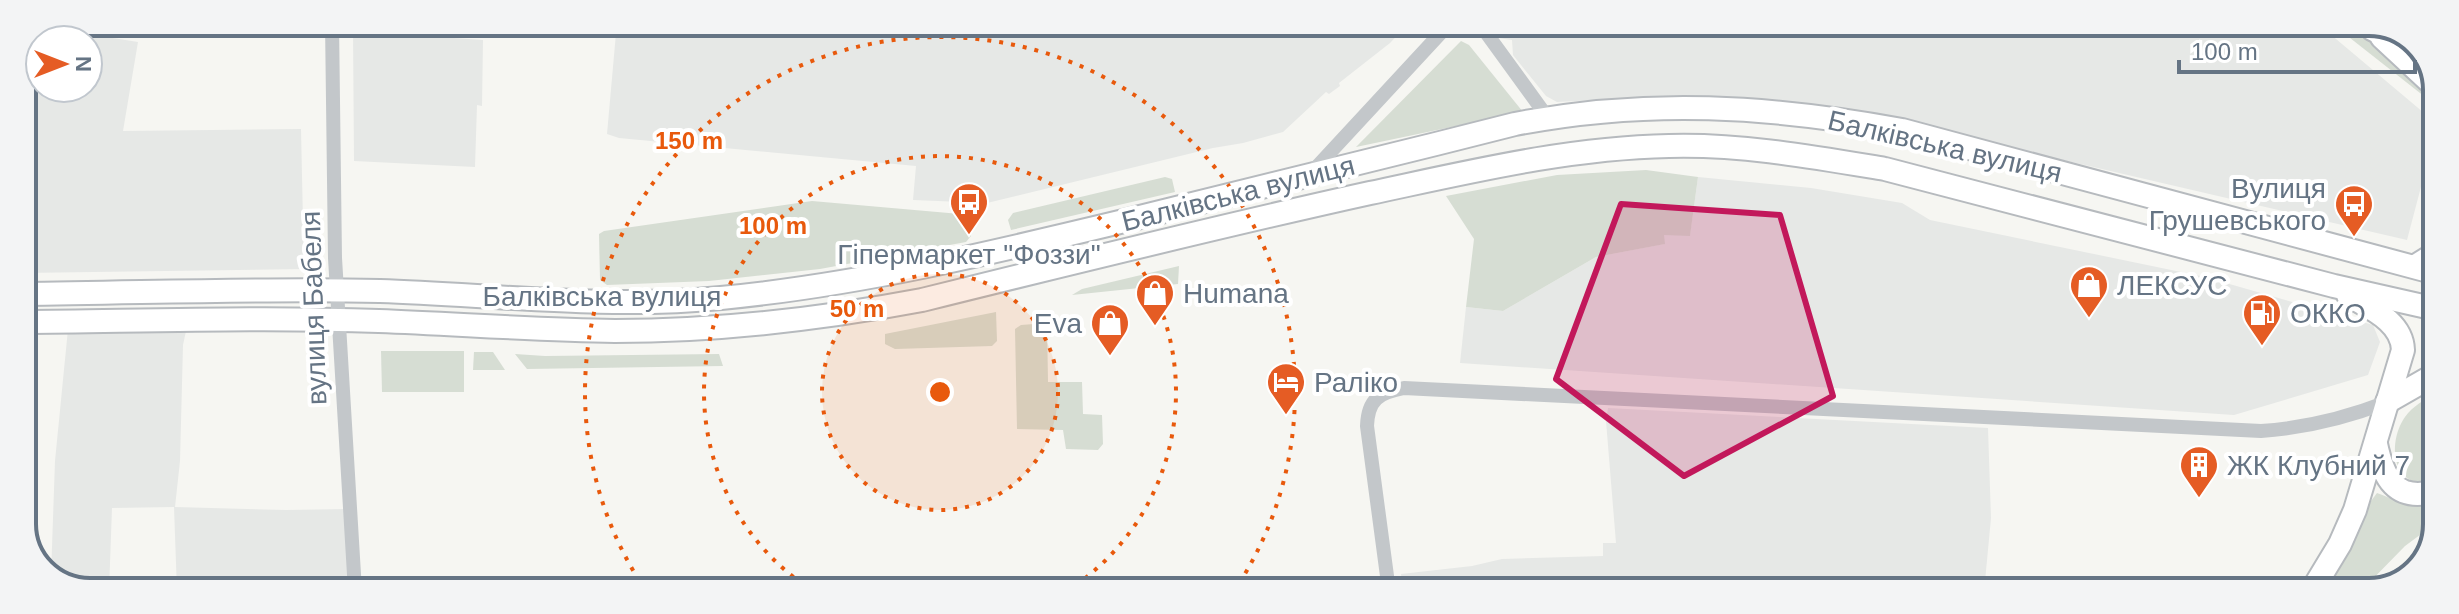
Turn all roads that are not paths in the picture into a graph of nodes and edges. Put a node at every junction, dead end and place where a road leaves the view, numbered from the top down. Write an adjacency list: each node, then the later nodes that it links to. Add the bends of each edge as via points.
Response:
1 (332, 36): 12 (street, вулиця Бабеля)
2 (1438, 36): 7 (street)
3 (1488, 36): 6 (street)
4 (2381, 38): 5 (main road)
5 (2420, 74)
6 (1548, 118): 7 (main road, Балківська вулиця); 9 (main road, Балківська вулиця, via 1669,106 1829,117 1902,130)
7 (1308, 176): 12 (main road, Балківська вулиця, via 944,263 717,299 616,302)
8 (2423, 260): 9 (main road)
9 (2412, 267): 10 (main road, Балківська вулиця)
10 (2423, 270)
11 (2334, 286): 14 (main road, Балківська вулиця); 15 (main road, Балківська вулиця, via 1885,169 1740,148 1671,146 1598,149 1520,161 862,311 617,331); 18 (main road, via 2391,324 2403,340)
12 (337, 291): 13 (main road, Балківська вулиця); 15 (street, вулиця Бабеля)
13 (36, 294)
14 (2423, 306)
15 (338, 320): 16 (main road, Балківська вулиця); 21 (street, вулиця Бабеля)
16 (36, 322)
17 (2423, 381): 18 (main road)
18 (2387, 402): 19 (main road); 22 (street, via 2335,420 2261,431 1404,388 1375,398 1368,411)
19 (2376, 443): 20 (main road, via 2382,471 2391,483 2404,491); 23 (main road, via 2355,510)
20 (2423, 492)
21 (354, 578)
22 (1387, 578)
23 (2319, 578)

